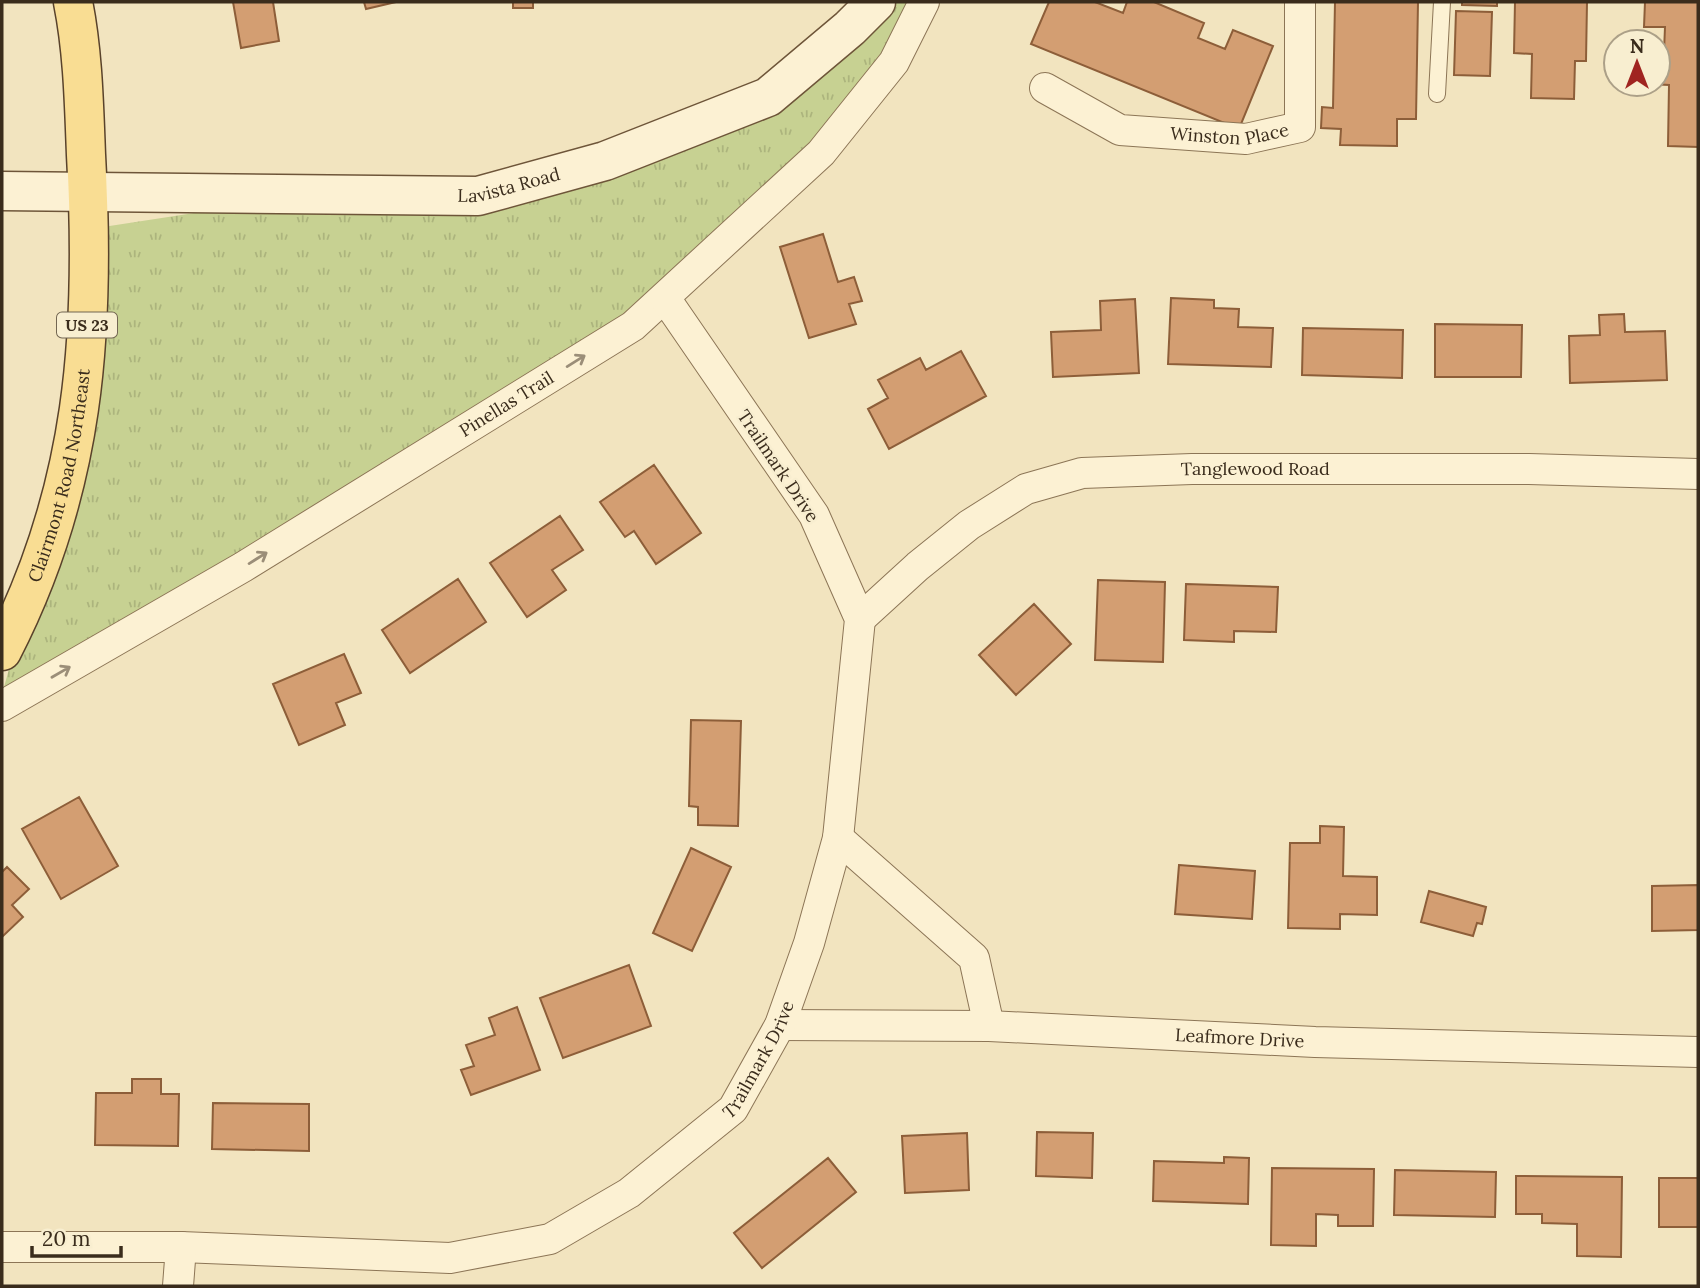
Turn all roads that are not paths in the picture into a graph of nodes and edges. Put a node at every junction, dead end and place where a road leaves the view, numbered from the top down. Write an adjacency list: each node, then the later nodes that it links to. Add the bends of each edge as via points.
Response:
1 (73, 2): 9 (main road, Clairmont Road Northeast / US 23)
2 (876, 2): 9 (main road, Lavista Road, via 768,97 605,161 478,196)
3 (924, 2): 10 (street, Pinellas Trail, via 894,62 821,153)
4 (1300, 2): 6 (street, Winston Place, via 1300,127 1246,139 1120,130)
5 (1442, 2): 7 (lane)
6 (1045, 88)
7 (1437, 94)
8 (2, 191): 9 (main road, Lavista Road)
9 (88, 192): 13 (main road, Clairmont Road Northeast / US 23, via 86,350 73,457 52,535)
10 (665, 298): 12 (street, Trailmark Drive, via 814,516); 14 (street, Pinellas Trail, one-way to 10, via 255,560 633,326)
11 (1698, 474): 12 (street, Tanglewood Road, via 1529,469 1082,473 1026,489 969,526)
12 (860, 619): 15 (street, Trailmark Drive)
13 (2, 650)
14 (2, 706)
15 (838, 838): 16 (street, Trailmark Drive); 17 (street, via 974,958)
16 (780, 1025): 17 (street, Leafmore Drive); 20 (street, Trailmark Drive, via 733,1109 629,1193 550,1239 450,1258)
17 (989, 1026): 18 (street, Leafmore Drive, via 1315,1042)
18 (1698, 1052)
19 (2, 1247): 20 (street, Trailmark Drive)
20 (181, 1247): 21 (street)
21 (178, 1286)

